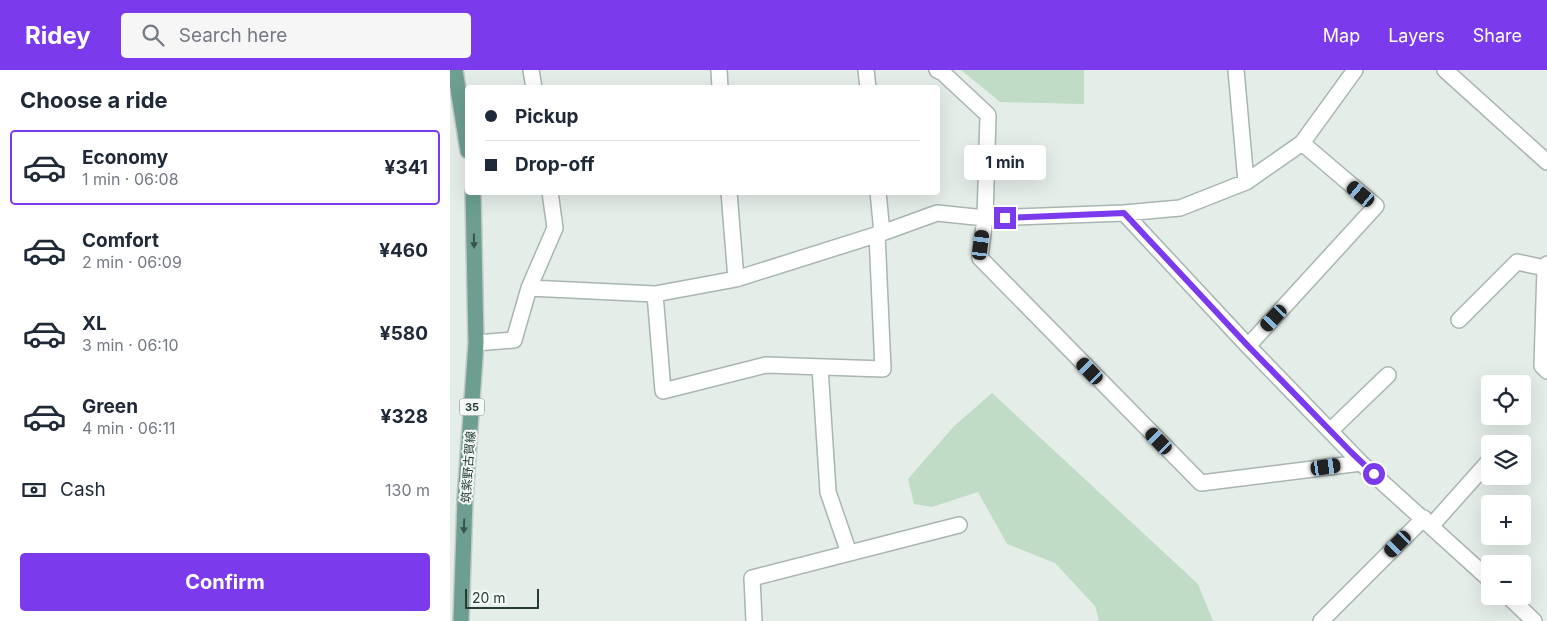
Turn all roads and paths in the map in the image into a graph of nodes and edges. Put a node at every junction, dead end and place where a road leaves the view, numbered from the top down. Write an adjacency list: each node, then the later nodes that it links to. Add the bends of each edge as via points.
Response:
1 (455, 70): 12 (main road)
2 (531, 70): 9 (street)
3 (719, 70): 10 (street)
4 (866, 70): 11 (street)
5 (937, 70): 21 (street, via 988,116)
6 (1236, 70): 15 (street)
7 (1355, 70): 13 (street)
8 (1445, 70): 14 (street)
9 (534, 85)
10 (720, 85)
11 (868, 85)
12 (465, 132)
13 (1302, 143): 15 (street); 29 (street, via 1376,206)
14 (1547, 162)
15 (1246, 182): 20 (street, via 1180,208)
16 (473, 195): 28 (main road, 筑紫野古賀線 / 35, one-way to 28)
17 (550, 195): 25 (street, via 555,228)
18 (729, 195): 24 (street)
19 (878, 195): 22 (street)
20 (1124, 213): 21 (street); 29 (street)
21 (985, 218): 22 (street, via 937,213); 34 (street, via 980,258 1201,483)
22 (880, 234): 24 (street); 30 (street, via 883,369)
23 (1546, 266): 27 (street, via 1517,262); 31 (street, via 1542,366)
24 (736, 279): 26 (street)
25 (529, 288): 26 (street); 28 (street, via 514,340)
26 (655, 294): 30 (street, via 663,391 766,365)
27 (1459, 320)
28 (476, 343): 41 (main road, 筑紫野古賀線 / 35, one-way to 41, via 465,499)
29 (1248, 346): 33 (street)
30 (820, 367): 38 (street, via 828,492)
31 (1547, 371)
32 (1388, 376): 33 (street)
33 (1330, 431): 34 (street)
34 (1361, 463): 36 (street)
35 (1481, 469): 36 (street)
36 (1428, 522): 39 (street); 43 (street)
37 (959, 525): 38 (street)
38 (850, 553): 42 (street, via 752,578)
39 (1481, 572)
40 (1517, 605): 44 (street)
41 (461, 621)
42 (754, 621)
43 (1320, 621)
44 (1534, 621)

